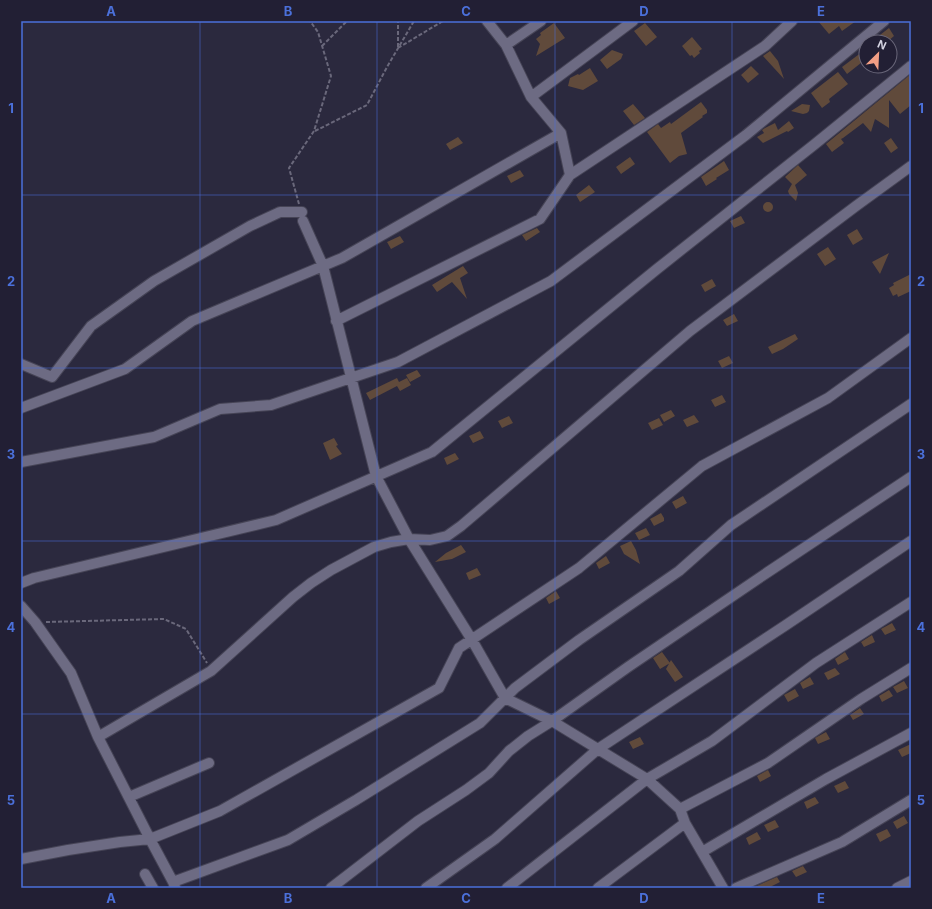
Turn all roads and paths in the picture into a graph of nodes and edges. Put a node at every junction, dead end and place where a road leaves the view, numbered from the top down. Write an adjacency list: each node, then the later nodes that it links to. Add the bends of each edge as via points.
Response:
1 (310, 21): 12 (path, via 318,32)
2 (347, 21): 12 (path)
3 (398, 21): 13 (path)
4 (414, 21): 13 (path)
5 (443, 21): 13 (path)
6 (487, 21): 11 (street)
7 (541, 21): 11 (street)
8 (633, 21): 15 (street)
9 (792, 21): 19 (street, via 765,46)
10 (884, 21): 25 (street, via 746,135 551,281 398,362)
11 (506, 45): 15 (street)
12 (322, 46): 16 (path, via 331,76)
13 (398, 48): 16 (path, via 368,105)
14 (911, 66): 29 (street, via 432,452)
15 (531, 98): 17 (street)
16 (314, 132): 20 (path, via 289,168)
17 (561, 133): 19 (street); 21 (street, via 342,258)
18 (911, 166): 31 (street, via 690,331 461,526 447,536 430,540)
19 (570, 175): 22 (street, via 540,219)
20 (302, 215): 21 (street); 24 (street, via 280,212 250,226 154,281 91,326 52,377)
21 (323, 266): 22 (street); 27 (street, via 192,321 125,368)
22 (336, 321): 25 (street)
23 (911, 338): 37 (street, via 828,398 702,466 579,568)
24 (21, 364)
25 (351, 378): 28 (street, via 271,405 220,409 154,437); 29 (street)
26 (911, 404): 40 (street, via 731,525 678,571 573,645)
27 (21, 408)
28 (21, 462)
29 (376, 476): 31 (street); 33 (street, via 276,520)
30 (911, 477): 41 (street)
31 (409, 539): 37 (street); 39 (street, via 374,547 331,570 293,597)
32 (911, 541): 44 (street)
33 (21, 583)
34 (911, 602): 46 (street, via 816,663 712,741)
35 (21, 606): 36 (street)
36 (35, 622): 39 (path, via 164,619 186,629); 43 (street, via 71,673)
37 (472, 640): 40 (street); 51 (street, via 458,648 439,688 220,811)
38 (911, 668): 49 (street, via 768,763)
39 (211, 671): 43 (street)
40 (505, 698): 41 (street); 56 (street, via 480,723 288,840)
41 (552, 721): 44 (street); 58 (street, via 509,751 477,782 418,821)
42 (911, 733): 52 (street, via 826,779)
43 (98, 737): 47 (street)
44 (598, 749): 46 (street); 59 (street, via 495,839)
45 (209, 763): 47 (street)
46 (648, 779): 49 (street); 60 (street)
47 (129, 797): 51 (street)
48 (911, 800): 63 (street, via 842,842)
49 (680, 809): 50 (street)
50 (685, 823): 52 (street); 61 (street)
51 (150, 839): 53 (street); 56 (street)
52 (702, 852): 62 (street)
53 (21, 859)
54 (145, 874): 57 (street)
55 (911, 881): 64 (street)
56 (174, 885)
57 (153, 888)
58 (330, 888)
59 (426, 888)
60 (507, 888)
61 (598, 888)
62 (723, 888)
63 (736, 888)
64 (897, 888)

